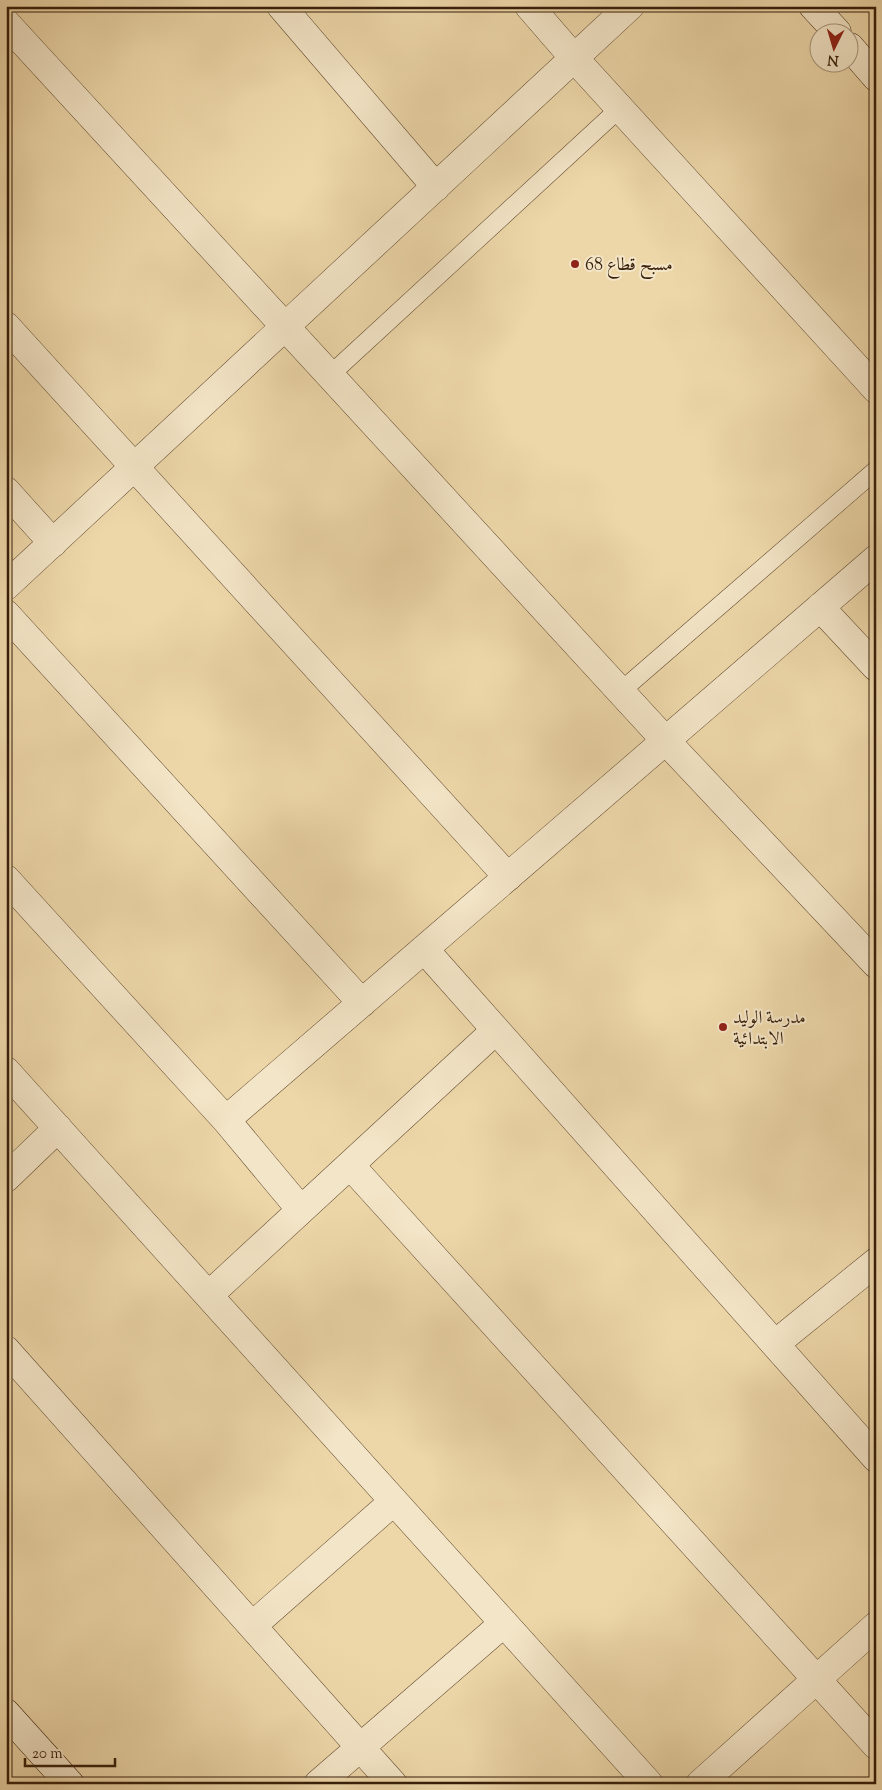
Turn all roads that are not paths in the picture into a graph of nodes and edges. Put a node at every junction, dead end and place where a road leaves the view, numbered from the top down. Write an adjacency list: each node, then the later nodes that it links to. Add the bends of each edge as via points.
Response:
1 (281, 6): 11 (street)
2 (529, 6): 7 (street)
3 (630, 6): 7 (street)
4 (813, 6): 5 (street)
5 (828, 22)
6 (6, 23): 13 (street)
7 (574, 58): 10 (street); 11 (street)
8 (860, 58): 9 (street)
9 (876, 76)
10 (620, 108): 14 (lane); 15 (street)
11 (436, 187): 13 (street)
12 (6, 326): 16 (street)
13 (285, 327): 14 (street); 16 (street)
14 (330, 375): 25 (street)
15 (876, 389)
16 (134, 468): 19 (street); 27 (street)
17 (876, 470): 25 (lane)
18 (6, 491): 19 (street)
19 (53, 543): 21 (street)
20 (876, 559): 22 (street)
21 (6, 586)
22 (820, 607): 24 (street); 26 (street)
23 (6, 614): 31 (street)
24 (876, 667)
25 (620, 692): 26 (street)
26 (666, 741): 27 (street); 30 (street)
27 (508, 877): 29 (street)
28 (6, 879): 34 (street)
29 (424, 949): 31 (street); 32 (street)
30 (876, 964)
31 (362, 1003): 34 (street)
32 (496, 1030): 36 (street); 41 (street)
33 (6, 1071): 35 (street)
34 (226, 1120): 38 (street)
35 (58, 1128): 37 (street); 40 (street)
36 (350, 1165): 38 (street); 48 (street)
37 (6, 1178)
38 (301, 1210): 40 (street)
39 (876, 1262): 41 (street)
40 (209, 1295): 44 (street)
41 (775, 1344): 43 (street)
42 (6, 1350): 46 (street)
43 (876, 1458)
44 (394, 1501): 45 (street); 46 (street)
45 (504, 1623): 51 (street); 55 (street)
46 (252, 1626): 51 (street)
47 (876, 1626): 48 (street)
48 (816, 1680): 50 (street); 56 (street)
49 (6, 1713): 52 (street)
50 (876, 1745)
51 (360, 1748): 53 (street); 54 (street)
52 (70, 1784)
53 (318, 1784)
54 (393, 1784)
55 (649, 1784)
56 (700, 1784)

